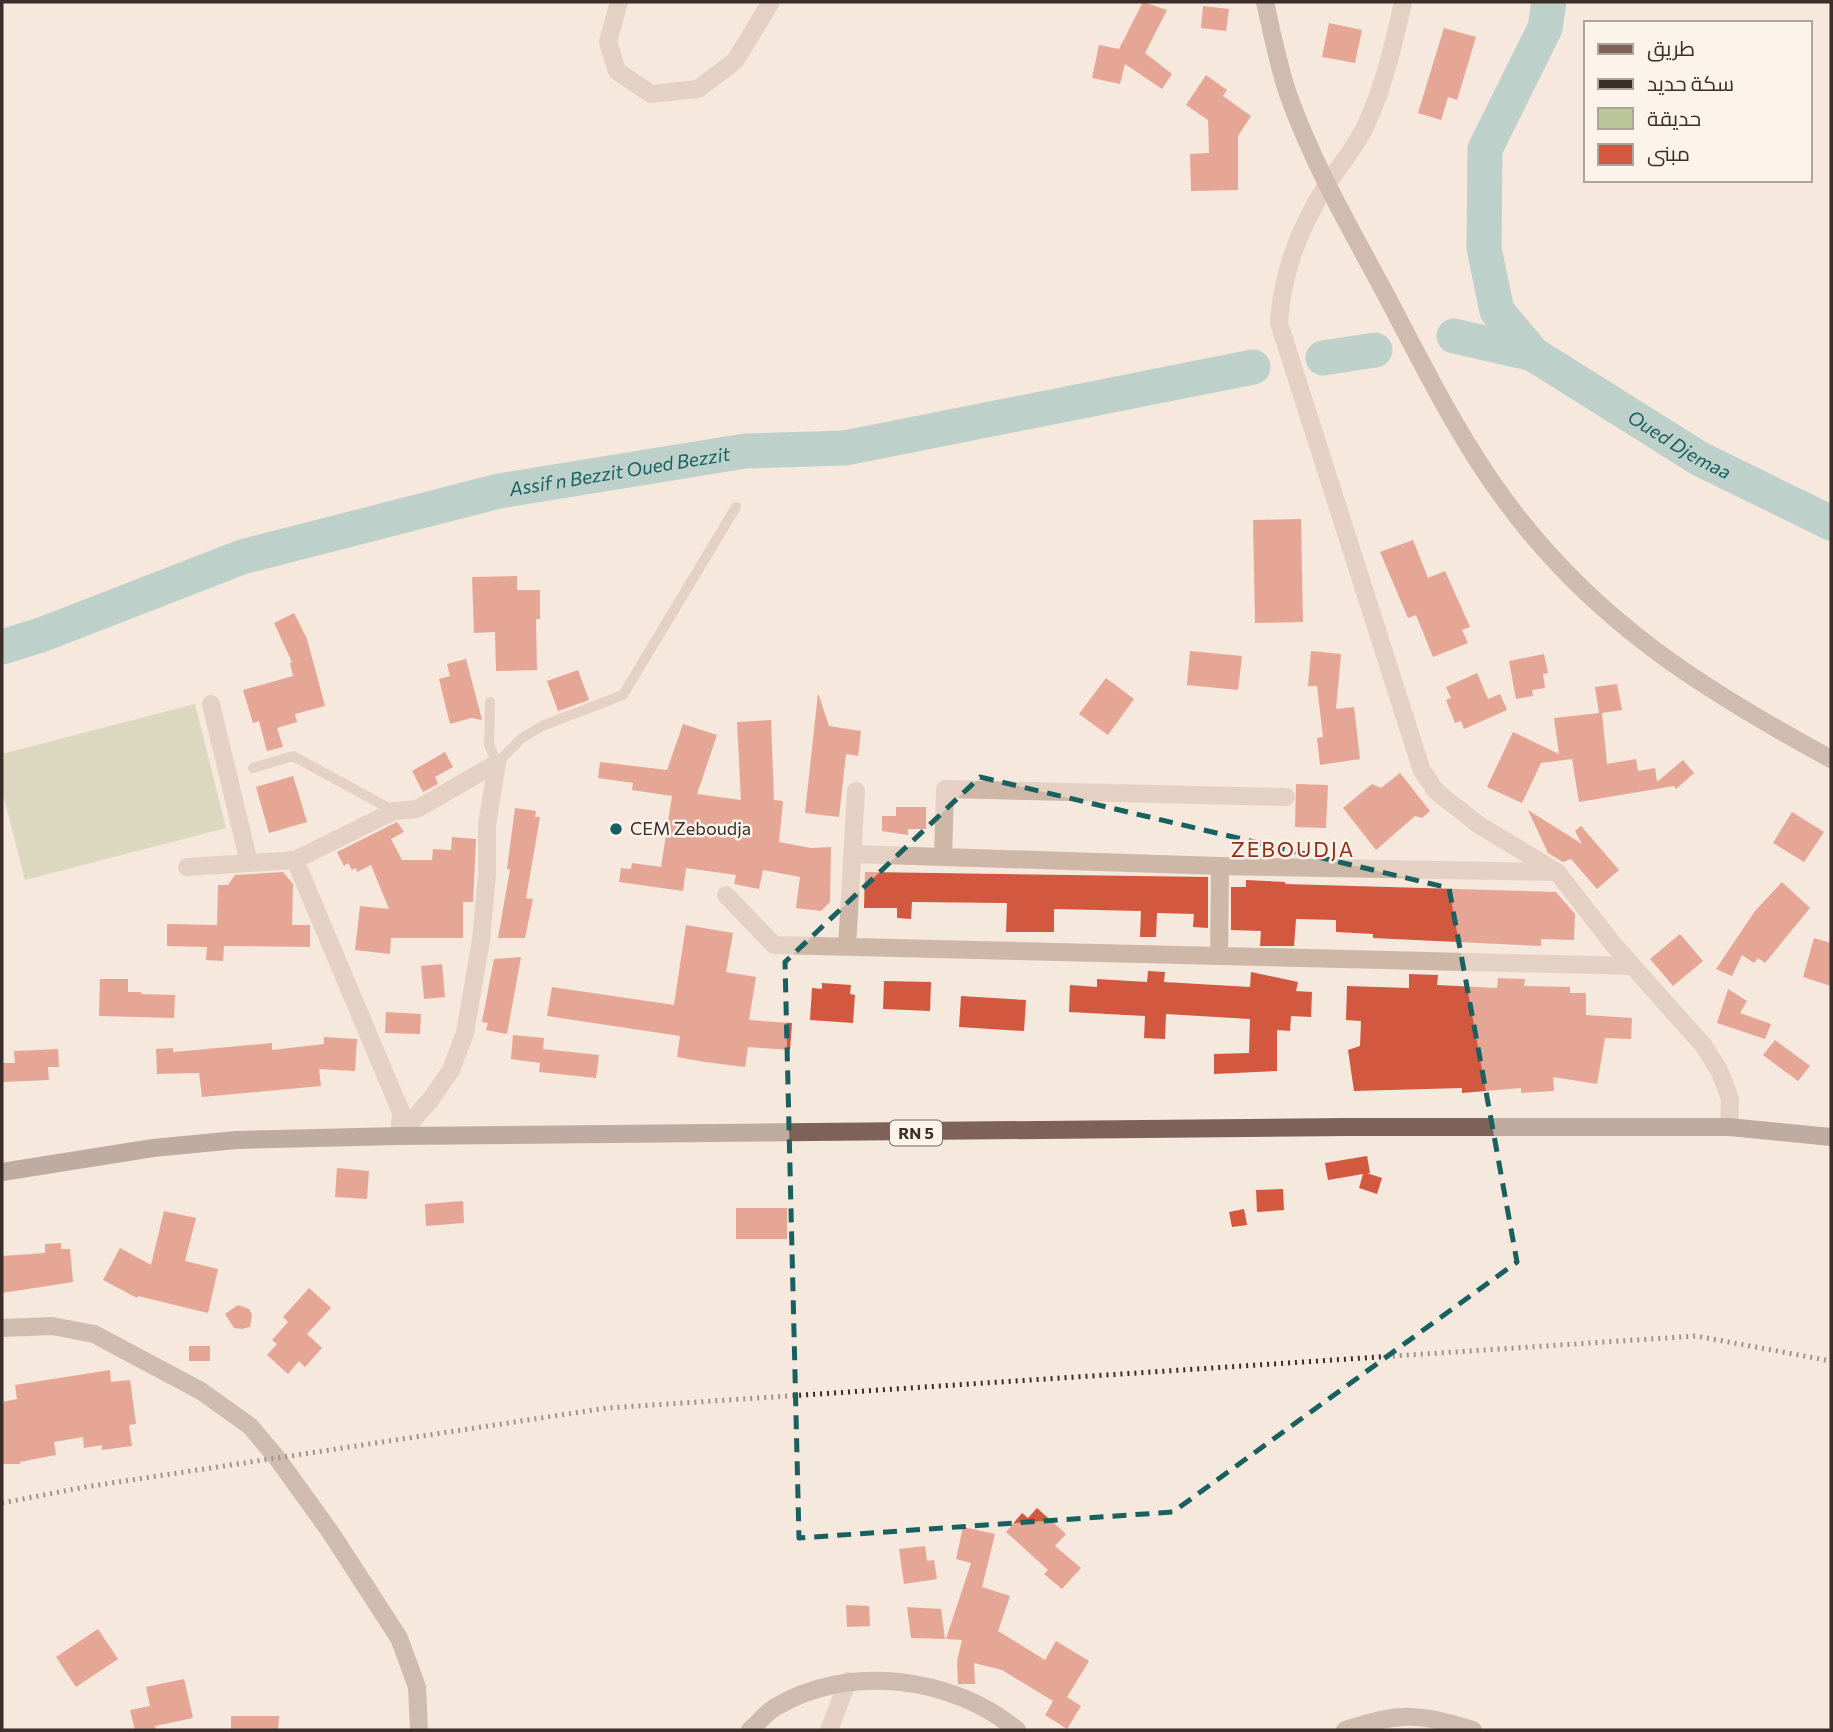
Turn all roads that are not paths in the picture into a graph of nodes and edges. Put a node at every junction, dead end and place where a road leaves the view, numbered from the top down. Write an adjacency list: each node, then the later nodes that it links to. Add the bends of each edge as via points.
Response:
1 (619, 2): 2 (street, via 608,42 617,71 651,94 698,89 735,61)
2 (771, 2)
3 (1265, 2): 5 (main road, via 1289,95)
4 (1403, 2): 5 (street, via 1366,125)
5 (1327, 186): 9 (main road, via 1440,398 1504,499 1571,578 1646,646 1694,680); 21 (street, via 1306,220 1286,268 1279,323 1422,771 1437,792 1479,825)
6 (736, 507): 10 (lane, via 623,695 542,726)
7 (490, 702): 10 (lane, via 489,745)
8 (211, 704): 18 (street)
9 (1831, 759)
10 (497, 763): 14 (street, via 417,809); 27 (street, via 487,825 481,940 464,1033 451,1070)
11 (253, 768): 14 (lane, via 293,756)
12 (856, 791): 15 (street)
13 (1286, 797): 16 (street, via 945,789)
14 (394, 811): 17 (street)
15 (853, 854): 16 (street); 23 (street)
16 (943, 857): 19 (street)
17 (295, 860): 18 (street); 27 (street, via 401,1112)
18 (249, 863): 20 (street)
19 (1220, 866): 21 (street); 24 (street)
20 (187, 867)
21 (1557, 872): 25 (street)
22 (726, 895): 23 (street, via 774,945)
23 (847, 947): 24 (street)
24 (1219, 956): 25 (street)
25 (1633, 966): 26 (street, via 1684,1021 1720,1072 1730,1100)
26 (1729, 1127): 27 (main road, RN 5); 28 (main road, RN 5)
27 (399, 1136): 29 (main road, RN 5, via 153,1148)
28 (1831, 1137)
29 (2, 1172)
30 (2, 1328): 32 (main road, via 52,1326 94,1334 201,1391 250,1426 331,1533 399,1639 417,1687)
31 (848, 1681): 33 (main road, via 773,1709); 34 (street); 35 (main road, via 913,1685 967,1698)
32 (419, 1730)
33 (750, 1730)
34 (830, 1730)
35 (1017, 1730)
36 (1345, 1730): 37 (main road, via 1404,1715)
37 (1473, 1730)

